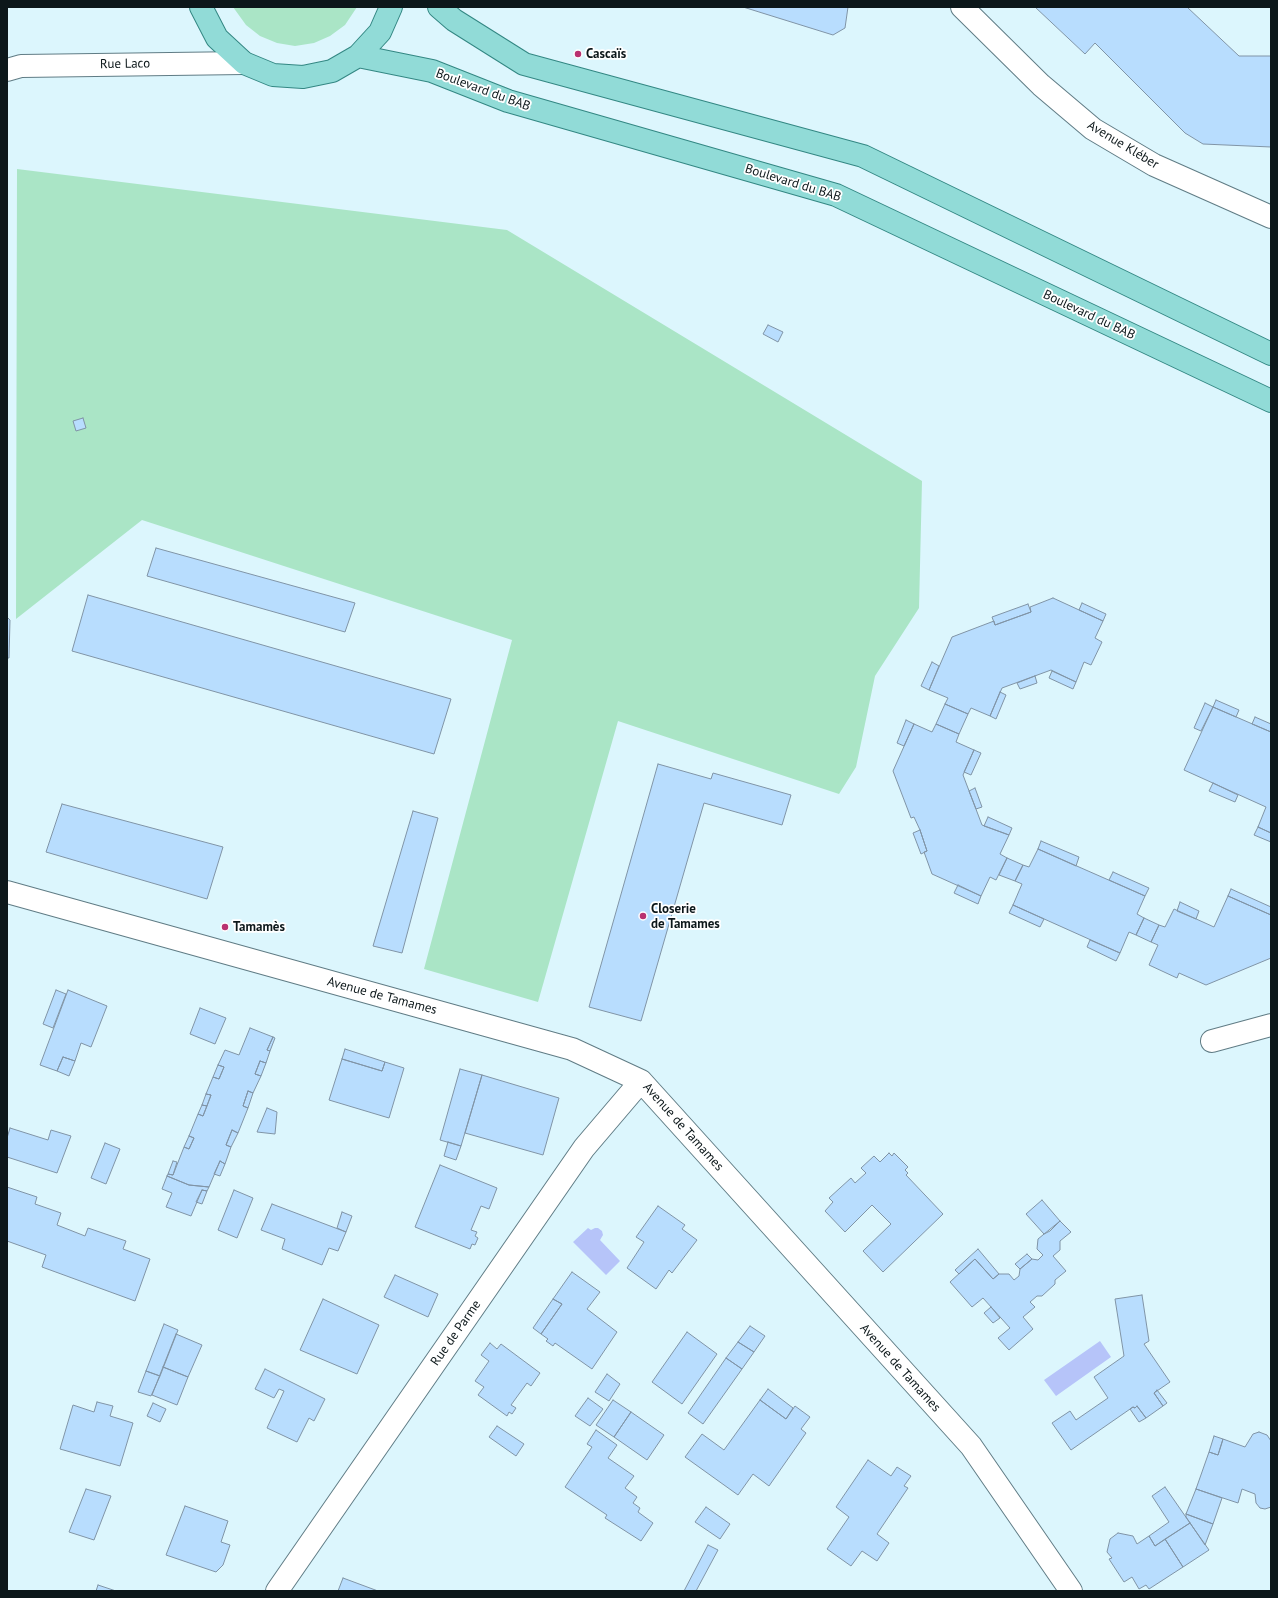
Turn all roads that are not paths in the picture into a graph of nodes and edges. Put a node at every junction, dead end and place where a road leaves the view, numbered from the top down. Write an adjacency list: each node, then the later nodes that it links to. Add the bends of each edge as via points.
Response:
1 (201, 7): 6 (main road, via 217,38)
2 (391, 7): 5 (main road, via 380,32)
3 (439, 7): 9 (main road, via 454,20 524,64 863,156)
4 (962, 7): 8 (street, Avenue Kléber, via 1041,85 1093,130 1154,165)
5 (358, 56): 6 (main road, via 332,71 303,77 273,75); 10 (main road, Boulevard du BAB, via 432,71 508,101 836,194)
6 (244, 63): 7 (street, Rue Laco, via 21,66)
7 (7, 70)
8 (1271, 217)
9 (1271, 354)
10 (1271, 402)
11 (7, 892): 14 (street, Avenue de Tamames, via 572,1048)
12 (1271, 1026): 13 (street)
13 (1212, 1041)
14 (641, 1081): 15 (street, Rue de Parme, via 584,1148); 16 (street, Avenue de Tamames, via 970,1446)
15 (277, 1591)
16 (1071, 1591)

